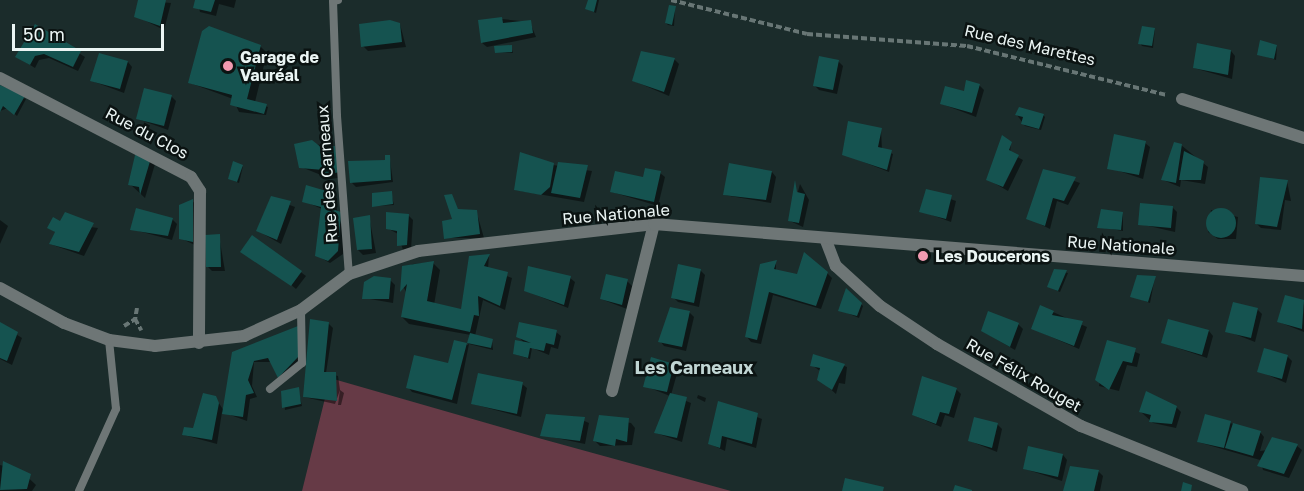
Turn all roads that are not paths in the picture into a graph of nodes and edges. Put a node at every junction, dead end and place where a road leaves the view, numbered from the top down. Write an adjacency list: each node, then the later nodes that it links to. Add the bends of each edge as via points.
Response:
1 (338, 0): 2 (lane)
2 (333, 1): 8 (lane, Rue des Carneaux)
3 (0, 78): 13 (street, Rue du Clos, via 191,177 200,191)
4 (1182, 99): 5 (street)
5 (1304, 138)
6 (654, 224): 7 (street, Rue Nationale); 8 (street, Rue Nationale, via 418,251); 15 (street)
7 (825, 238): 9 (street, Rue Nationale); 17 (street, Rue Félix Rouget, via 836,266 880,306 947,350 1081,426)
8 (349, 274): 11 (street, Rue Nationale)
9 (1304, 276)
10 (0, 288): 12 (street, Rue Nationale, via 64,323)
11 (301, 309): 13 (street, Rue Nationale, via 244,336); 14 (lane, via 302,363)
12 (110, 340): 13 (street, Rue Nationale); 16 (lane, via 116,409)
13 (199, 344)
14 (270, 390)
15 (612, 390)
16 (79, 491)
17 (1242, 491)

